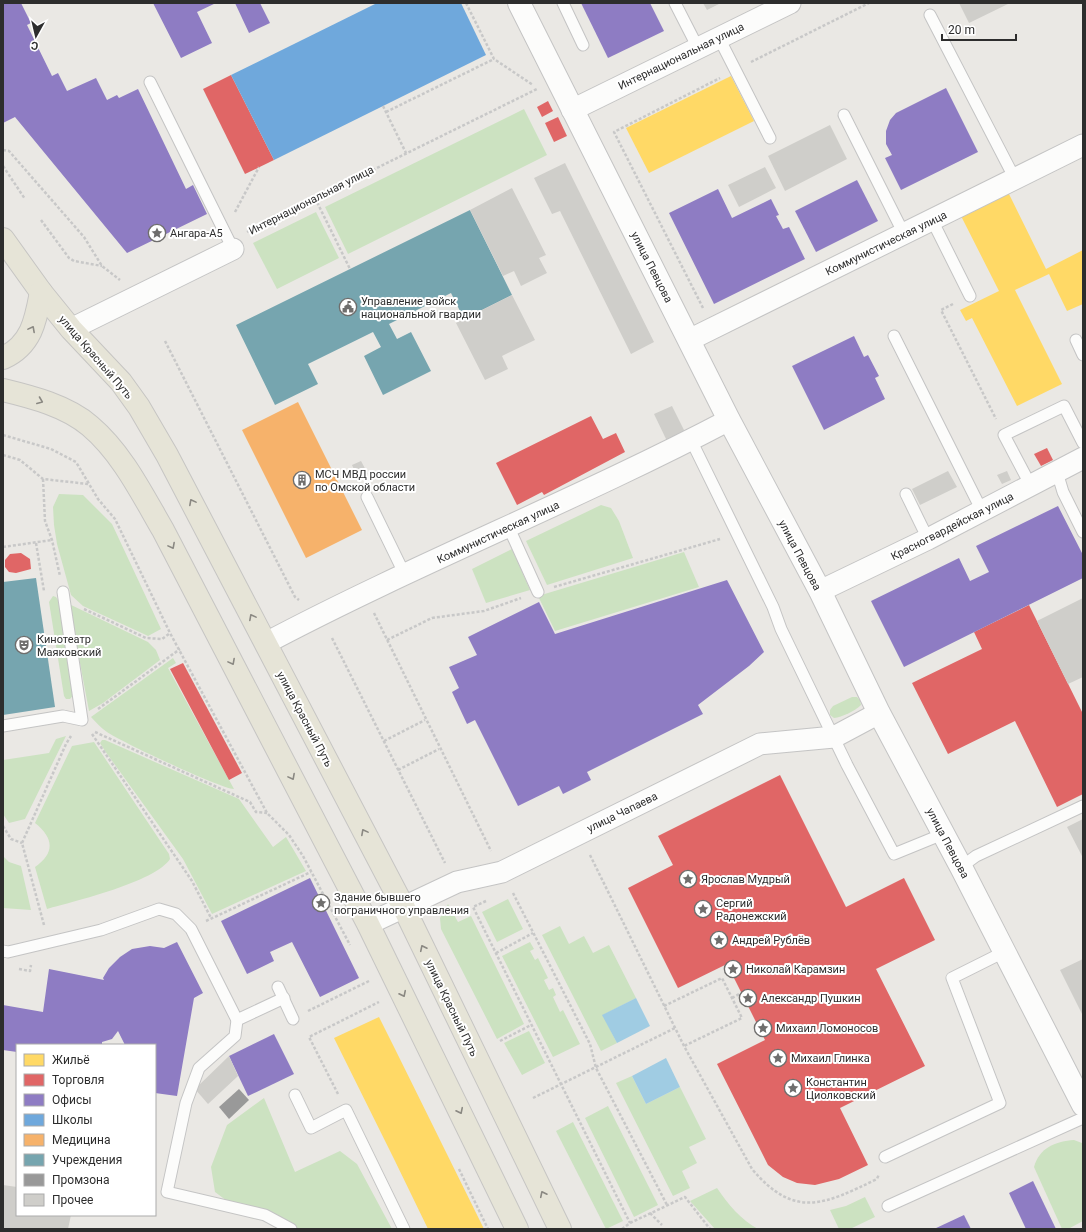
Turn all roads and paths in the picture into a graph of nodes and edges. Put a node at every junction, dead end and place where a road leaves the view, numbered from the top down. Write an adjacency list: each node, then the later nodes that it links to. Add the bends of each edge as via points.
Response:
1 (466, 3): 11 (path)
2 (519, 3): 15 (street, улица Певцова)
3 (563, 3): 9 (lane)
4 (676, 3): 10 (lane)
5 (790, 3): 8 (street, Интернациональная улица)
6 (869, 3): 12 (path)
7 (930, 15): 24 (lane)
8 (719, 38): 10 (street, Интернациональная улица); 12 (lane)
9 (584, 44)
10 (698, 48): 15 (street, Интернациональная улица)
11 (494, 59): 16 (path); 21 (path, Интернациональная улица, via 538,88)
12 (736, 70): 18 (lane); 40 (path, via 614,132)
13 (150, 82): 32 (lane)
14 (383, 106): 16 (path)
15 (572, 110): 43 (street, улица Певцова)
16 (386, 112): 21 (path)
17 (844, 115): 30 (lane)
18 (770, 138)
19 (1083, 146): 24 (street, Коммунистическая улица)
20 (3, 150): 33 (path, via 10,151 84,237)
21 (406, 153): 25 (path, Интернациональная улица)
22 (3, 166): 26 (path)
23 (259, 167): 27 (path)
24 (1015, 179): 29 (street, Коммунистическая улица)
25 (315, 198): 32 (path, Интернациональная улица, via 248,230); 35 (path)
26 (26, 199)
27 (232, 219)
28 (42, 220): 33 (path, via 69,258)
29 (932, 220): 30 (street, Коммунистическая улица); 39 (lane)
30 (904, 234): 40 (street, Коммунистическая улица)
31 (3, 239): 36 (main road, улица Красный Путь)
32 (233, 248): 41 (street)
33 (102, 266): 37 (path)
34 (3, 269): 36 (main road)
35 (350, 269)
36 (26, 272): 38 (main road, улица Красный Путь)
37 (121, 281)
38 (41, 292): 41 (main road, улица Красный Путь); 47 (main road, one-way to 38, via 24,343 34,326)
39 (970, 296): 51 (path, via 941,310)
40 (713, 328): 43 (street, Коммунистическая улица)
41 (71, 329): 78 (main road, улица Красный Путь, one-way to 41, via 139,407 121,382)
42 (894, 336): 62 (lane)
43 (689, 340): 49 (street, улица Певцова)
44 (1076, 340): 46 (lane)
45 (165, 341): 74 (path, via 295,597)
46 (1083, 355)
47 (3, 358)
48 (3, 390): 101 (main road, one-way to 101, via 34,398 66,411 89,426 132,476 167,537)
49 (729, 420): 52 (street, Коммунистическая улица); 70 (street, улица Певцова)
50 (3, 435): 58 (path, via 51,449 76,462)
51 (1004, 436): 53 (lane, via 1064,406); 59 (lane)
52 (691, 440): 63 (street, Коммунистическая улица); 65 (lane)
53 (1083, 443)
54 (3, 455): 57 (path, via 20,460)
55 (1083, 458): 56 (street, Красногвардейская улица)
56 (1056, 472): 59 (street, Красногвардейская улица); 64 (lane)
57 (43, 479): 58 (path); 67 (path, via 45,521)
58 (88, 484): 75 (path, via 114,519)
59 (1030, 486): 62 (street, Красногвардейская улица)
60 (906, 494): 66 (lane)
61 (367, 497): 69 (lane)
62 (982, 511): 66 (street, Красногвардейская улица)
63 (509, 528): 69 (street, Коммунистическая улица); 72 (lane)
64 (1083, 532)
65 (738, 534): 72 (path); 84 (lane)
66 (928, 539): 70 (street, Красногвардейская улица)
67 (52, 540): 68 (path); 71 (path)
68 (3, 547)
69 (405, 575): 73 (street, Коммунистическая улица)
70 (820, 591): 80 (street, улица Певцова)
71 (63, 592): 75 (path, via 84,609 146,638 162,639); 81 (lane)
72 (538, 592): 77 (path, via 484,611 432,618)
73 (365, 594): 77 (path); 78 (street, Коммунистическая улица)
74 (301, 601)
75 (170, 633): 79 (path)
76 (332, 638): 85 (path)
77 (387, 640): 82 (path)
78 (266, 643): 100 (main road, улица Красный Путь, one-way to 78)
79 (180, 649): 81 (path); 89 (path)
80 (879, 713): 84 (street, улица Чапаева); 91 (street, улица Певцова)
81 (82, 720): 83 (lane, via 63,716); 92 (path, via 66,744)
82 (425, 720): 85 (path); 86 (path)
83 (3, 726)
84 (834, 737): 91 (lane, via 894,854); 100 (street, улица Чапаева, via 760,744 502,872 457,882)
85 (384, 741): 87 (path)
86 (440, 750): 87 (path); 93 (path)
87 (398, 770): 95 (path)
88 (1083, 806): 96 (lane, via 976,856)
89 (267, 813): 97 (path, via 289,835); 97 (path, via 256,812 250,802 88,729 192,881 211,918)
90 (3, 826): 92 (path, via 11,839)
91 (943, 834): 96 (street, улица Певцова)
92 (22, 843): 103 (path)
93 (490, 850)
94 (591, 858): 117 (path)
95 (445, 864)
96 (961, 867): 106 (street, улица Певцова)
97 (311, 872): 104 (path)
98 (511, 889): 102 (path)
99 (473, 907): 107 (path)
100 (404, 908): 101 (street, улица Чапаева); 143 (main road, улица Красный Путь, one-way to 100)
101 (368, 924): 142 (main road, one-way to 142)
102 (533, 933): 107 (path); 125 (path, via 590,1044)
103 (48, 942): 105 (lane); 120 (lane, via 101,930 160,909 176,914 191,929)
104 (351, 947)
105 (3, 951)
106 (1004, 952): 129 (street, улица Певцова); 132 (lane, via 952,978 1000,1103)
107 (496, 953): 121 (path)
108 (365, 974): 109 (path)
109 (369, 981): 111 (path); 119 (path)
110 (278, 987): 114 (lane)
111 (372, 988)
112 (741, 993): 115 (path)
113 (376, 995): 116 (path)
114 (284, 998): 119 (lane); 120 (lane)
115 (732, 998): 117 (path, via 722,978); 124 (path, via 742,1018)
116 (379, 1002): 118 (path); 130 (path, via 309,1037)
117 (664, 1006): 122 (path)
118 (382, 1009)
119 (293, 1019)
120 (237, 1020): 139 (lane, via 236,1036 199,1068 186,1103 167,1192 265,1215)
121 (532, 1025): 123 (path); 126 (path)
122 (675, 1028): 124 (path); 125 (path)
123 (500, 1042)
124 (684, 1046): 132 (path, via 752,1169 766,1186 785,1198 810,1203 836,1199 877,1179)
125 (596, 1068): 126 (path); 134 (path)
126 (562, 1085): 128 (path); 137 (path)
127 (295, 1095): 130 (lane, via 310,1128)
128 (533, 1098)
129 (1083, 1105)
130 (346, 1110): 140 (lane)
131 (1083, 1118): 135 (lane)
132 (885, 1157)
133 (457, 1165): 141 (path)
134 (667, 1205): 136 (path); 145 (path, via 685,1197)
135 (888, 1206)
136 (650, 1213): 137 (path); 138 (path)
137 (630, 1223): 144 (path)
138 (662, 1225)
139 (291, 1229)
140 (404, 1229)
141 (488, 1229)
142 (517, 1229)
143 (560, 1229)
144 (622, 1229)
145 (710, 1229)

